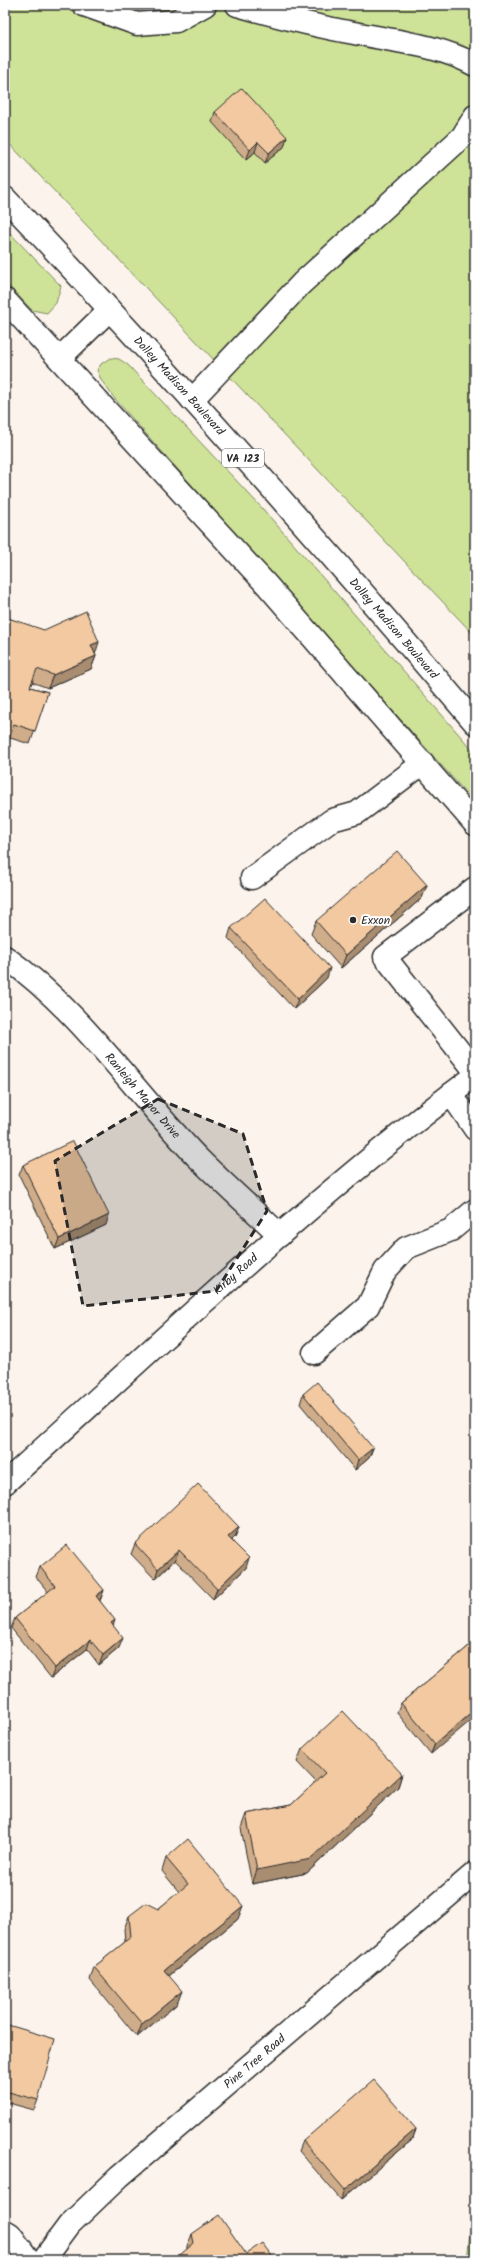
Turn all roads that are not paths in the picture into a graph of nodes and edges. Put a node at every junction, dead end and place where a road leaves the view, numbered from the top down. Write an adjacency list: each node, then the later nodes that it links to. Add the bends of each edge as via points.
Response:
1 (84, 5): 2 (main road, via 137,24 176,21)
2 (205, 5)
3 (237, 5): 4 (main road, via 296,22 426,47)
4 (475, 65)
5 (475, 116): 10 (main road, via 462,137 302,283)
6 (5, 198): 8 (main road, Dolley Madison Boulevard / VA 123)
7 (5, 300): 9 (main road)
8 (109, 310): 9 (main road); 10 (main road, Dolley Madison Boulevard / VA 123)
9 (60, 358): 12 (main road, via 272,590)
10 (192, 400): 11 (main road, Dolley Madison Boulevard / VA 123)
11 (475, 723)
12 (423, 763): 13 (main road); 14 (main road, via 357,813 332,820)
13 (475, 824)
14 (252, 878)
15 (475, 888): 17 (main road, via 385,957)
16 (5, 957): 22 (main road, Ranleigh Manor Drive, via 29,974 56,999 196,1156)
17 (475, 1071)
18 (475, 1076): 19 (main road, Kirby Road)
19 (450, 1094): 20 (main road); 22 (main road, Kirby Road)
20 (475, 1128)
21 (475, 1210): 23 (main road, via 451,1230 406,1248 385,1271 368,1306)
22 (280, 1235): 24 (main road, Kirby Road)
23 (314, 1353)
24 (5, 1482)
25 (475, 1873): 28 (main road, Pine Tree Road, via 119,2177 69,2225)
26 (5, 2231): 27 (main road)
27 (29, 2260)
28 (43, 2260)

